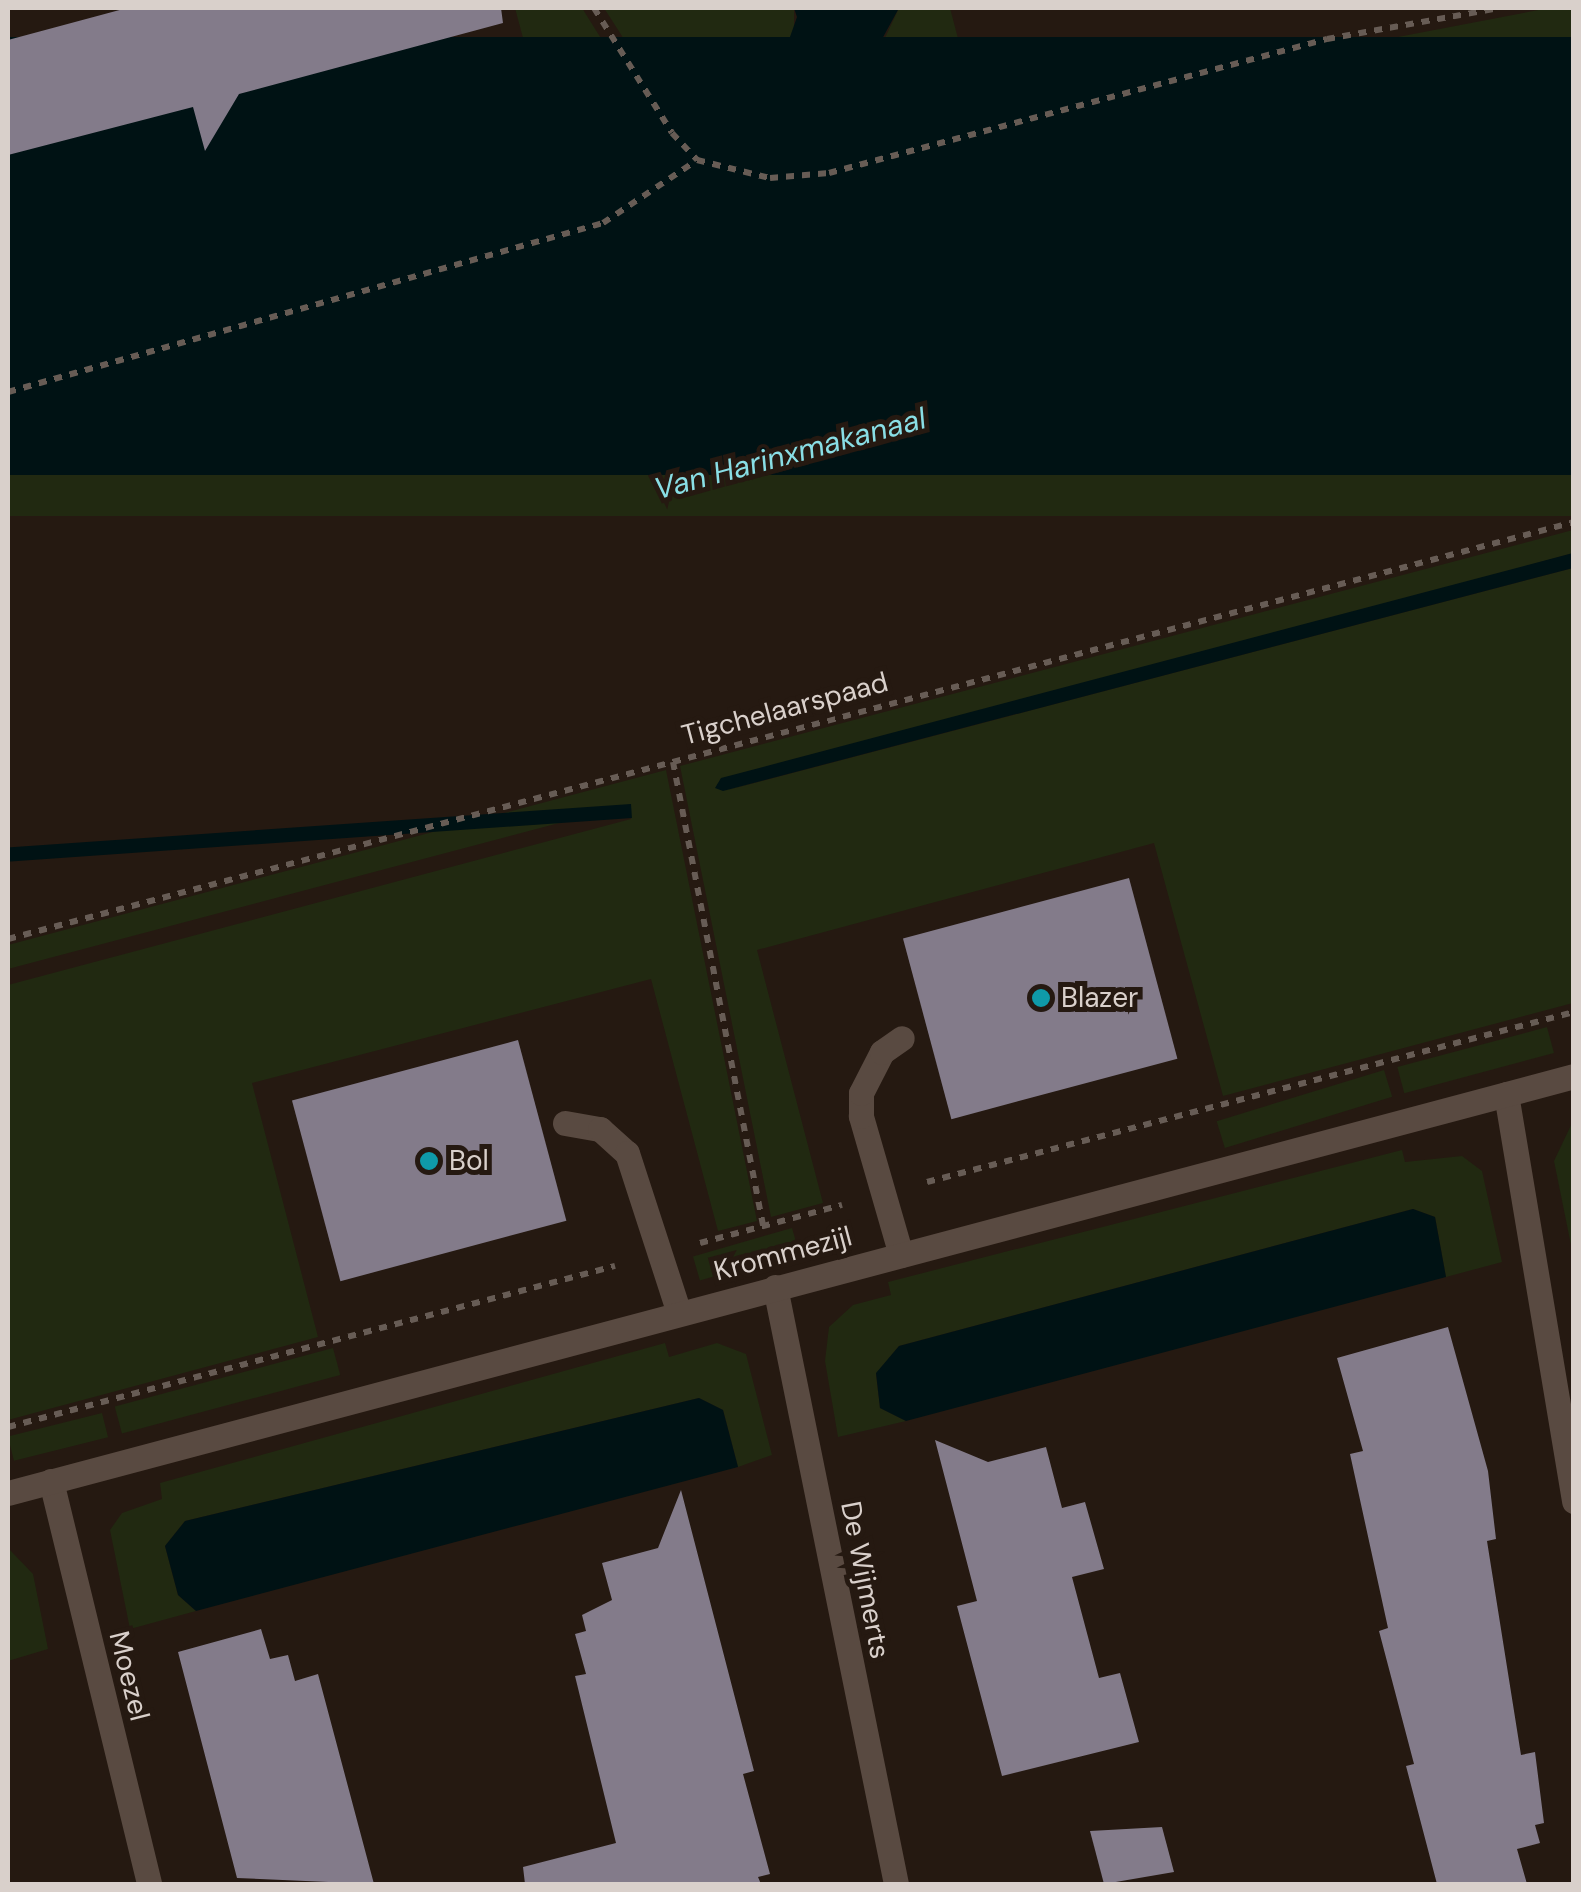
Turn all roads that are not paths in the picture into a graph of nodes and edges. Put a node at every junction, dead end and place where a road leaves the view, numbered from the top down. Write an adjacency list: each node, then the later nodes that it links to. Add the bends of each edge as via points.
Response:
1 (902, 1038): 5 (street, via 875,1061 861,1093)
2 (1574, 1076): 3 (street, Krommezijl)
3 (1506, 1094): 5 (street, Krommezijl); 10 (street)
4 (565, 1124): 7 (street, via 600,1129 626,1152)
5 (901, 1254): 6 (street, Krommezijl)
6 (775, 1287): 7 (street, Krommezijl); 12 (street, De Wijmerts)
7 (679, 1313): 8 (street, Krommezijl)
8 (51, 1482): 9 (street, Krommezijl); 11 (street, Moezel)
9 (8, 1493)
10 (1574, 1501)
11 (149, 1884)
12 (896, 1884)

